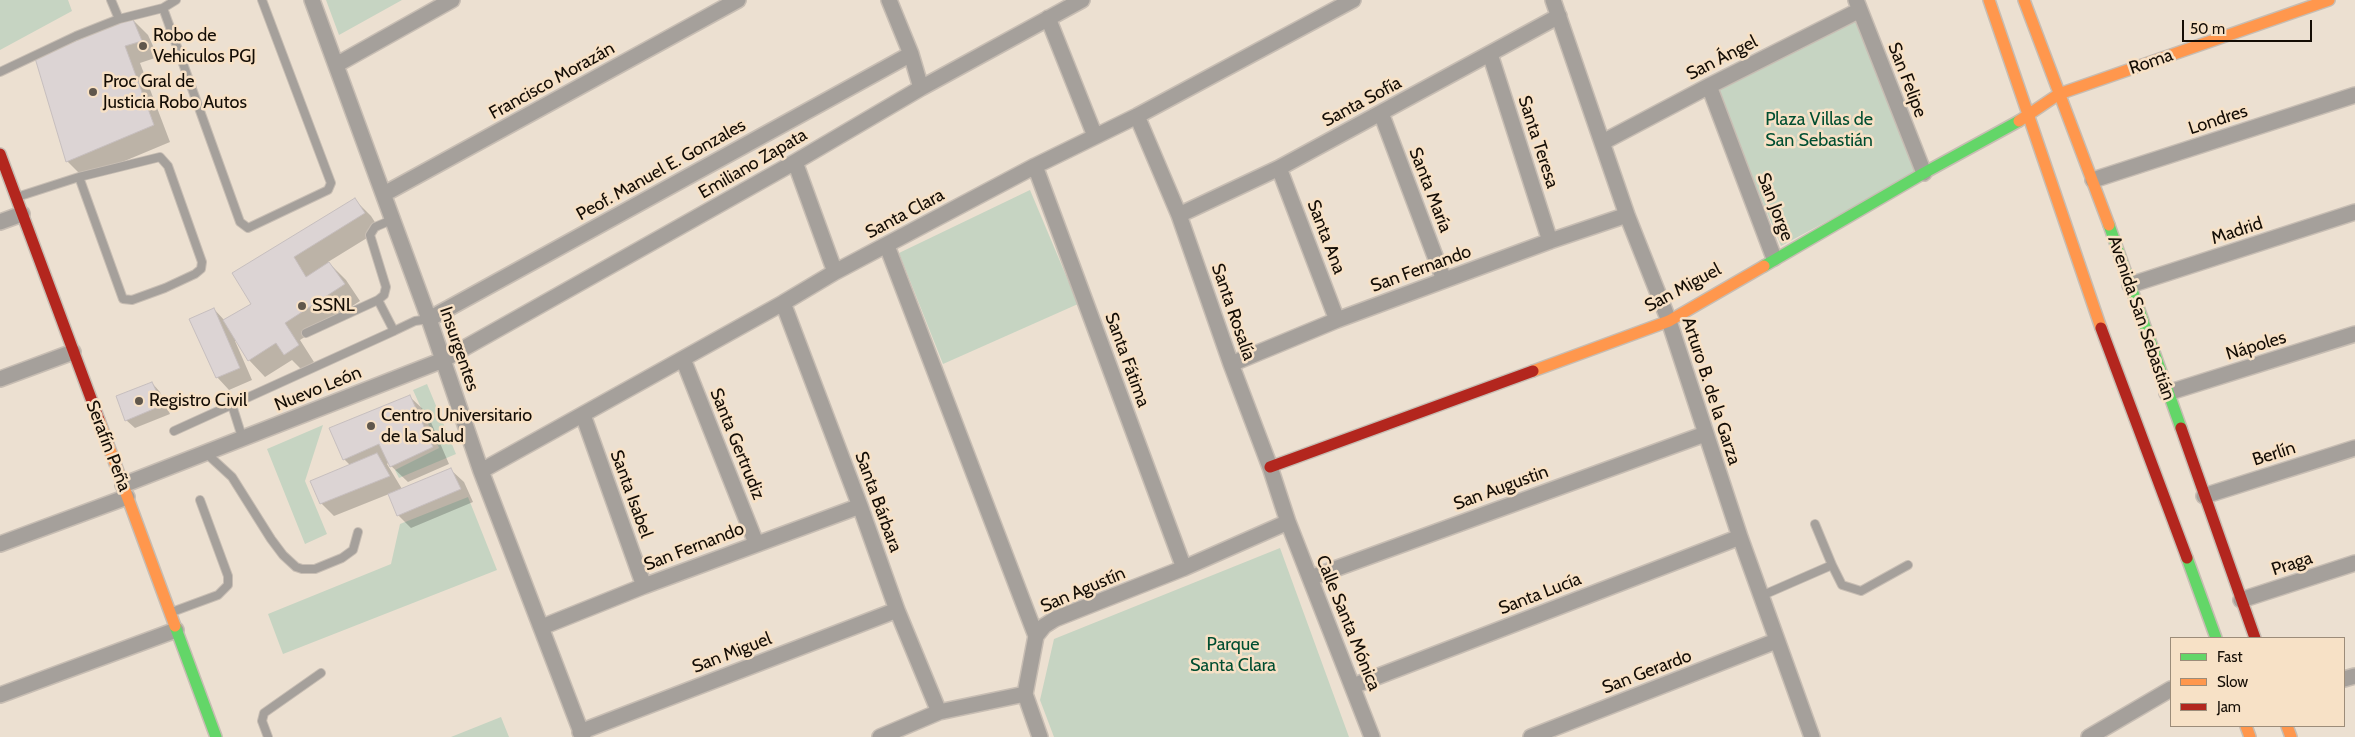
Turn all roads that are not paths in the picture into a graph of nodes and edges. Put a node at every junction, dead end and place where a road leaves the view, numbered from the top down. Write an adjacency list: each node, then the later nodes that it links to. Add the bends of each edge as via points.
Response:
1 (111, 0): 18 (lane)
2 (176, 0): 15 (lane)
3 (262, 0): 15 (lane, via 332,184 328,190 248,228 240,222)
4 (312, 0): 21 (street, Insurgentes)
5 (452, 0): 21 (street)
6 (738, 0): 39 (street, Francisco Morazán)
7 (889, 0): 19 (street)
8 (1082, 0): 17 (street, Emiliano Zapata)
9 (1353, 0): 28 (street, Santa Clara)
10 (1553, 0): 16 (street, Arturo B. de la Garza)
11 (1989, 0): 29 (main road)
12 (2024, 0): 25 (main road, Avenida San Sebastián)
13 (2329, 0): 25 (main road, Roma)
14 (1858, 5): 23 (street, San Ángel); 36 (street, San Felipe)
15 (163, 8): 18 (lane)
16 (1559, 16): 20 (street, Santa Sofía); 31 (street, Arturo B. de la Garza)
17 (1048, 18): 24 (street, Emiliano Zapata); 30 (street)
18 (120, 19): 22 (lane)
19 (911, 54): 24 (street); 55 (street, Peof. Manuel E. Gonzales)
20 (1490, 54): 27 (street, Santa Sofía); 47 (street, Santa Teresa)
21 (336, 65): 39 (street, Insurgentes)
22 (0, 72)
23 (1709, 86): 31 (street, San Ángel); 49 (street, San Jorge)
24 (921, 88): 33 (street, Emiliano Zapata)
25 (2059, 94): 29 (main road, San Miguel); 38 (main road, Avenida San Sebastián)
26 (2355, 94): 38 (street, Londres)
27 (1381, 113): 35 (street, Santa Sofía); 51 (street, Santa María)
28 (1137, 116): 30 (street, Santa Clara); 44 (street, Santa Rosalía)
29 (2028, 116): 36 (main road, San Miguel); 99 (main road, via 2100,324)
30 (1095, 136): 34 (street, Santa Clara)
31 (1603, 142): 43 (street, Arturo B. de la Garza)
32 (0, 154): 40 (main road, Serafín Peña)
33 (795, 162): 50 (street); 63 (street, Emiliano Zapata)
34 (1035, 166): 48 (street, Santa Clara); 89 (street, Santa Fátima)
35 (1279, 168): 44 (street, Santa Sofía); 56 (street, Santa Ana)
36 (1924, 173): 49 (main road, San Miguel)
37 (79, 177): 37 (lane, via 154,157 162,158 168,166 202,262 201,268 165,288 132,300 123,299); 40 (lane)
38 (2093, 180): 52 (main road, Avenida San Sebastián)
39 (384, 194): 45 (street, Insurgentes)
40 (16, 197): 42 (main road, Serafín Peña)
41 (2355, 212): 52 (street, Madrid)
42 (22, 214): 46 (street); 61 (main road, Serafín Peña)
43 (1627, 215): 47 (street, San Fernando); 57 (street, Arturo B. de la Garza)
44 (1180, 216): 64 (street, Santa Rosalía)
45 (394, 220): 53 (lane, via 375,227 370,235 386,287); 55 (street, Insurgentes)
46 (0, 222)
47 (1550, 241): 51 (street, San Fernando)
48 (887, 246): 50 (street, Santa Clara); 98 (street)
49 (1774, 258): 57 (main road, San Miguel)
50 (835, 272): 54 (street, Santa Clara)
51 (1444, 280): 56 (street, San Fernando)
52 (2130, 286): 66 (main road, Avenida San Sebastián)
53 (378, 300): 58 (lane); 59 (lane)
54 (783, 303): 62 (street, Santa Clara); 79 (street, Santa Bárbara)
55 (429, 318): 58 (lane); 63 (street, Insurgentes)
56 (1337, 320): 64 (street, San Fernando)
57 (1668, 321): 70 (street, Arturo B. de la Garza); 74 (main road, San Miguel)
58 (394, 330): 67 (lane)
59 (306, 333)
60 (2355, 334): 66 (street, Nápoles)
61 (73, 352): 65 (street); 76 (main road, Serafín Peña)
62 (683, 359): 68 (street, Santa Clara); 84 (street, Santa Gertrudiz)
63 (443, 360): 71 (street, Nuevo León); 75 (street, Insurgentes)
64 (1231, 364): 74 (street, Santa Rosalía)
65 (0, 379)
66 (2167, 393): 77 (main road, Avenida San Sebastián)
67 (232, 405): 69 (lane); 71 (lane)
68 (583, 415): 75 (street, Santa Clara); 91 (street, Santa Isabel)
69 (174, 430)
70 (1705, 434): 83 (street, Arturo B. de la Garza); 90 (street, San Augustin)
71 (242, 440): 73 (street, Nuevo León)
72 (2355, 448): 77 (street, Berlín)
73 (207, 454): 76 (street, Nuevo León); 82 (lane, via 232,477 271,539 296,567 315,569 349,554 355,546)
74 (1270, 467): 80 (street, Santa Rosalía)
75 (481, 470): 96 (street, Insurgentes)
76 (125, 491): 85 (street, Nuevo León); 95 (main road, Serafín Peña)
77 (2204, 496): 93 (main road, Avenida San Sebastián)
78 (200, 500): 95 (lane, via 228,576 228,585 218,595)
79 (860, 506): 84 (street, San Fernando); 94 (street, Santa Bárbara)
80 (1288, 522): 89 (street, San Agustín); 90 (street, Calle Santa Mónica)
81 (1815, 524): 87 (lane)
82 (358, 532)
83 (1740, 537): 92 (street, Arturo B. de la Garza); 103 (street, Santa Lucía)
84 (756, 543): 91 (street, San Fernando)
85 (0, 544)
86 (2355, 564): 93 (street, Praga)
87 (1832, 565): 88 (lane, via 1842,585 1861,591); 92 (lane)
88 (1908, 565)
89 (1184, 568): 98 (street, San Agustín, via 1055,619)
90 (1310, 578): 103 (street, Calle Santa Mónica)
91 (644, 586): 96 (street, San Fernando)
92 (1760, 596): 101 (street, Arturo B. de la Garza)
93 (2241, 600): 100 (main road, Avenida San Sebastián)
94 (897, 610): 107 (street, Santa Bárbara); 108 (street, San Miguel)
95 (170, 613): 97 (main road, Serafín Peña)
96 (542, 627): 108 (street, Insurgentes)
97 (176, 630): 106 (street); 109 (main road, Serafín Peña)
98 (1036, 636): 105 (street, San Agustín)
99 (2216, 637)
100 (2255, 637)
101 (1776, 642): 114 (street, San Gerardo); 115 (street, Arturo B. de la Garza)
102 (321, 673): 110 (lane, via 264,712 262,721)
103 (1353, 686): 113 (street, Calle Santa Mónica)
104 (2170, 690): 116 (street)
105 (1025, 694): 107 (street); 112 (street)
106 (0, 695)
107 (939, 712): 111 (street)
108 (582, 734)
109 (216, 737)
110 (268, 737)
111 (880, 737)
112 (1040, 737)
113 (1372, 737)
114 (1531, 737)
115 (1812, 737)
116 (2089, 737)

